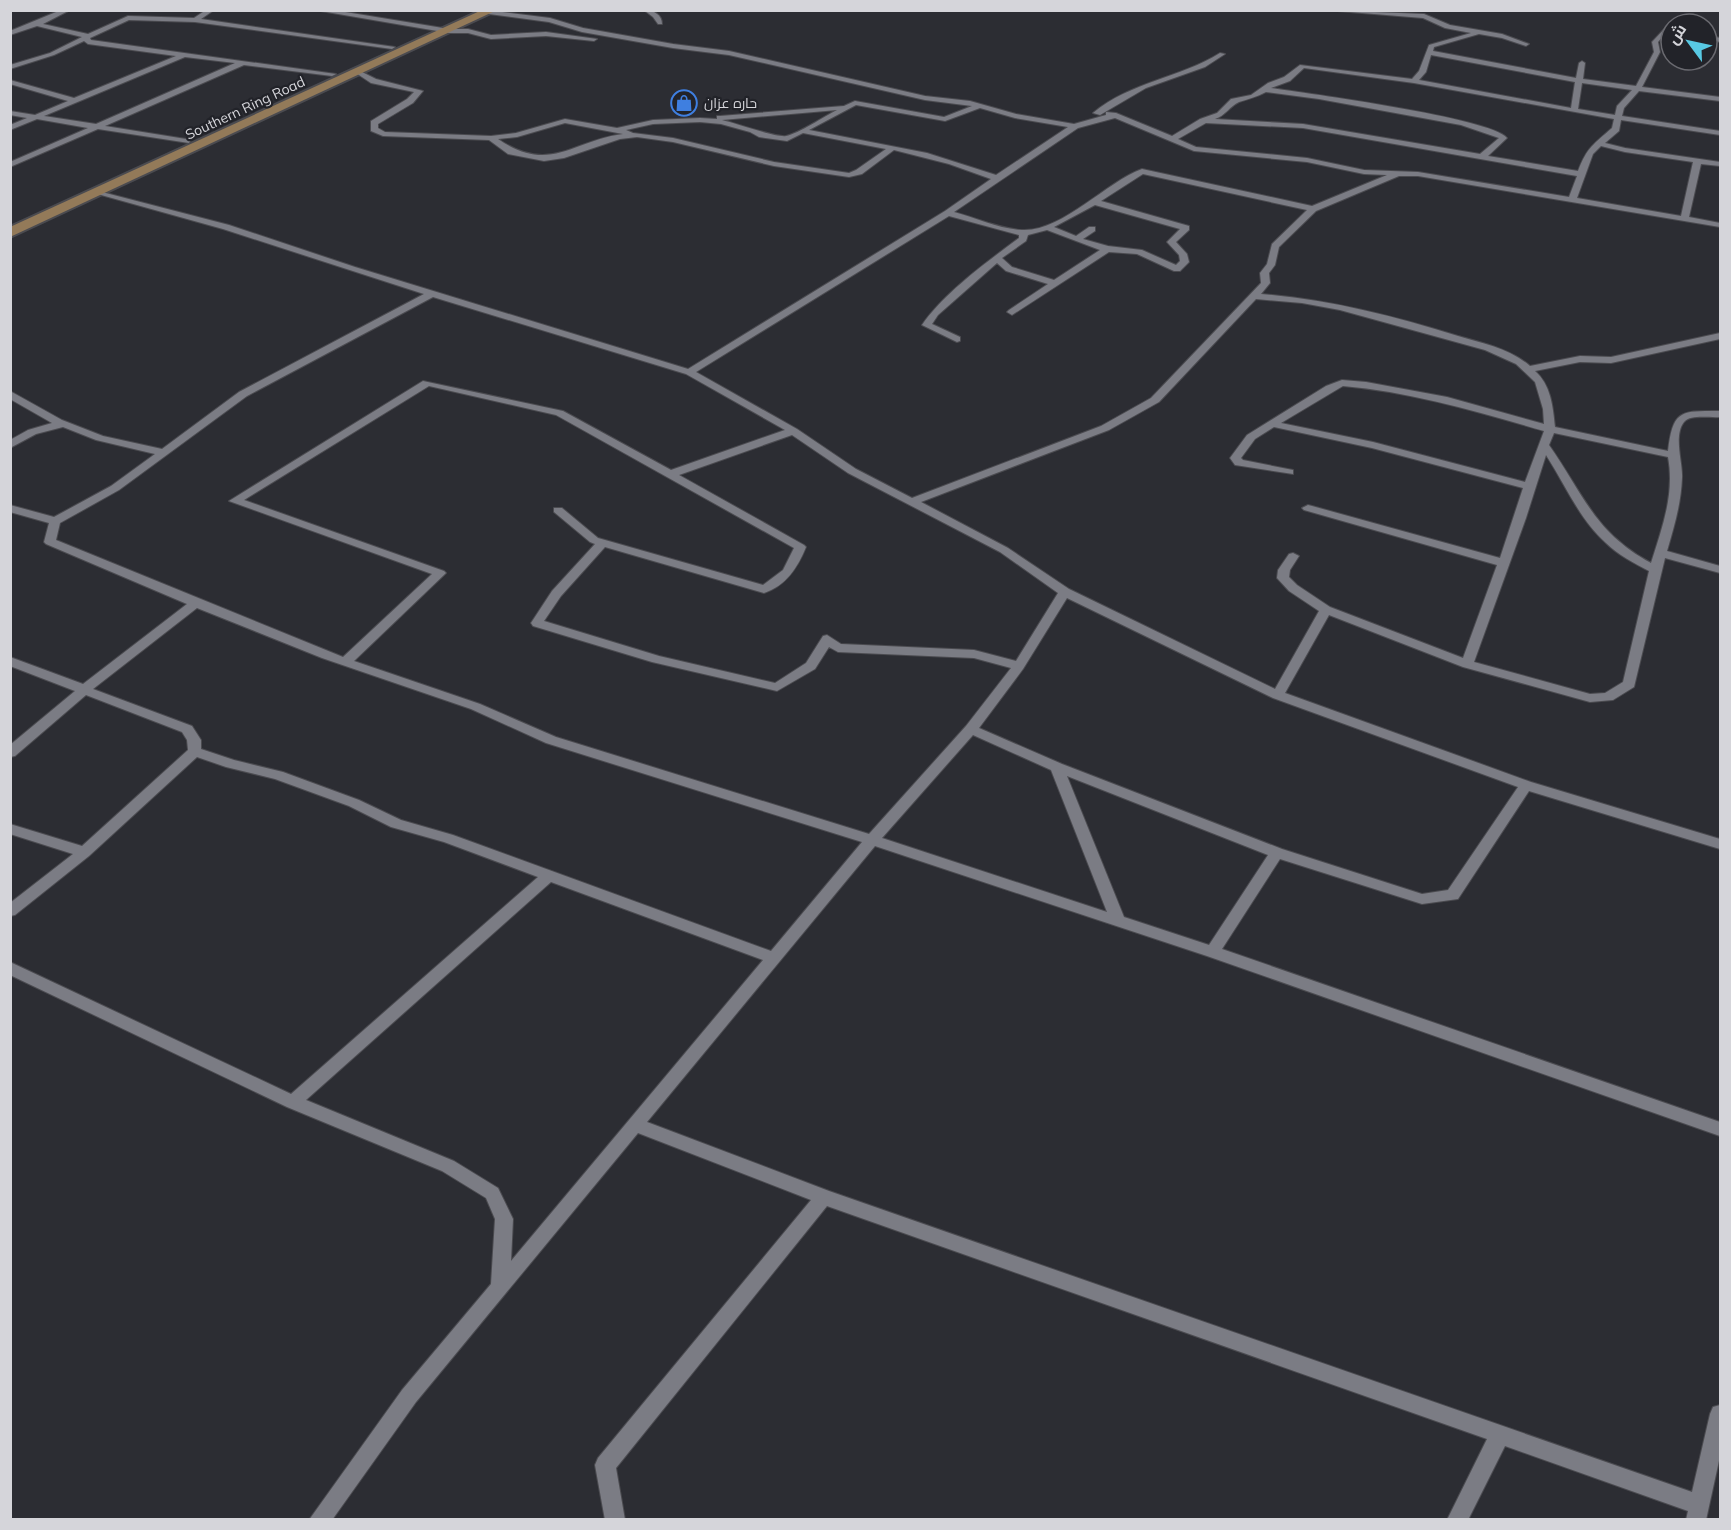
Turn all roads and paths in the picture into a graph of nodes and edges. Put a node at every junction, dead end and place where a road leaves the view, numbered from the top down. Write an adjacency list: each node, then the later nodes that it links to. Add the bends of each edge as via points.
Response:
1 (67, 10): 11 (street)
2 (211, 10): 9 (street)
3 (318, 10): 7 (street)
4 (471, 10): 12 (main road, Southern Ring Road)
5 (647, 10): 10 (street)
6 (1328, 10): 15 (street, via 1424,16 1434,23)
7 (332, 11): 12 (street)
8 (491, 11): 13 (main road, Southern Ring Road); 19 (street)
9 (195, 20): 16 (street, via 128,18); 20 (street)
10 (660, 22)
11 (37, 24): 14 (street); 16 (street)
12 (434, 28): 13 (street); 20 (main road, Southern Ring Road)
13 (449, 30): 19 (street, via 491,38 546,34); 27 (main road, Southern Ring Road)
14 (10, 33)
15 (1476, 34): 18 (street, via 1512,38); 21 (street, via 1435,44)
16 (86, 36): 23 (street, via 88,42); 26 (street, via 51,54)
17 (1659, 38): 32 (street, via 1655,42 1658,52)
18 (1526, 44)
19 (673, 46): 34 (street, via 729,53)
20 (392, 47): 28 (main road, Southern Ring Road)
21 (1430, 53): 29 (street); 30 (street)
22 (1222, 54): 41 (street, via 1203,66 1143,86)
23 (184, 55): 24 (street); 37 (street)
24 (244, 63): 28 (street); 49 (street)
25 (1582, 63): 29 (street)
26 (10, 67)
27 (358, 72): 55 (street, via 374,81 419,92 374,123 374,129 383,134); 68 (main road, Southern Ring Road)
28 (332, 74): 57 (main road, Southern Ring Road)
29 (1578, 80): 32 (street); 40 (street)
30 (1414, 81): 33 (street, via 1302,66 1296,74); 40 (street)
31 (10, 82): 37 (street)
32 (1639, 87): 36 (street); 44 (street)
33 (1266, 90): 47 (street, via 1234,101 1220,116); 60 (street, via 1453,121 1500,134 1503,138)
34 (899, 92): 35 (street); 38 (street)
35 (891, 97)
36 (1720, 99)
37 (75, 101): 45 (street)
38 (982, 105): 39 (street, via 945,119 879,103); 48 (street, via 1015,116)
39 (846, 106): 46 (street); 52 (street)
40 (1574, 110): 44 (street)
41 (1098, 112): 43 (street); 48 (street)
42 (10, 113): 45 (street)
43 (1116, 115): 48 (street); 56 (street)
44 (1618, 115): 53 (street); 58 (street, via 1616,129)
45 (37, 117): 49 (street); 50 (street)
46 (700, 120): 51 (street, via 653,122); 52 (street, via 787,139)
47 (1203, 121): 56 (street); 60 (street, via 1303,126)
48 (1075, 126): 67 (street)
49 (99, 127): 57 (street); 63 (street)
50 (10, 128)
51 (612, 131): 54 (street); 55 (street, via 565,121)
52 (802, 131): 59 (street)
53 (1720, 133)
54 (636, 135): 55 (street, via 544,159 512,152); 59 (street, via 774,164 849,175)
55 (491, 138)
56 (1173, 139): 64 (street, via 1194,149 1307,160)
57 (186, 141): 75 (main road, Southern Ring Road)
58 (1598, 143): 61 (street); 66 (street, via 1589,153)
59 (892, 148): 67 (street, via 955,163)
60 (1481, 158): 66 (street)
61 (1698, 160): 62 (street); 74 (street)
62 (1720, 164)
63 (10, 165)
64 (1355, 171): 65 (street); 69 (street)
65 (1396, 174): 69 (street); 70 (street, via 1418,174)
66 (1581, 174): 70 (street)
67 (999, 179): 73 (street)
68 (98, 193): 79 (main road, Southern Ring Road); 85 (street, via 226,226)
69 (1341, 196): 72 (street)
70 (1572, 200): 74 (street)
71 (1094, 202): 72 (street, via 1142,171); 77 (street); 82 (street, via 1186,228 1171,242 1184,254 1185,262 1177,269 1139,252)
72 (1313, 209): 86 (street, via 1275,246 1264,273 1266,283)
73 (948, 213): 80 (street); 91 (street)
74 (1684, 219): 76 (street)
75 (10, 222)
76 (1720, 225)
77 (1046, 227): 80 (street); 81 (street)
78 (1092, 229): 81 (street)
79 (10, 233)
80 (1024, 233): 83 (street, via 1023,239)
81 (1077, 239): 82 (street)
82 (1107, 249): 84 (street)
83 (997, 258): 84 (street, via 1009,269); 89 (street, via 935,313 927,325)
84 (1055, 283): 87 (street)
85 (433, 293): 91 (street); 100 (street, via 243,394)
86 (1253, 296): 90 (street, via 1340,307 1433,331 1488,348 1519,362); 105 (street, via 1155,400 1105,428)
87 (1012, 312)
88 (1720, 336): 90 (street, via 1611,360 1580,359)
89 (957, 339)
90 (1527, 370): 96 (street, via 1540,381)
91 (689, 372): 97 (street)
92 (10, 394): 94 (street)
93 (1720, 414): 101 (street, via 1681,419)
94 (61, 424): 98 (street, via 32,432); 100 (street, via 100,438)
95 (1272, 424): 96 (street, via 1342,383 1447,400); 102 (street, via 1251,437 1235,458 1239,463); 104 (street, via 1373,445)
96 (1550, 429): 99 (street); 101 (street)
97 (793, 431): 103 (street); 105 (street, via 852,471)
98 (10, 445)
99 (1545, 446): 104 (street); 114 (street, via 1605,536 1627,555)
100 (162, 452): 109 (street, via 115,488)
101 (1673, 455): 111 (street, via 1677,475 1673,512)
102 (1289, 471)
103 (670, 474): 110 (street, via 800,546 782,579 764,589); 120 (street, via 559,414 427,383 235,501 440,573)
104 (1529, 486): 113 (street)
105 (912, 502): 116 (street, via 1004,550)
106 (10, 508): 109 (street)
107 (1308, 508): 113 (street)
108 (558, 510): 110 (street, via 594,540)
109 (55, 521): 117 (street, via 50,542)
110 (603, 542): 122 (street, via 556,594 537,623 656,659 777,687 811,666 827,639 838,648 974,654)
111 (1660, 553): 114 (street); 115 (street)
112 (1293, 556): 118 (street, via 1283,578)
113 (1503, 563): 121 (street)
114 (1655, 570): 121 (street, via 1629,684 1608,697 1590,698)
115 (1720, 570)
116 (1065, 592): 122 (street); 124 (street)
117 (196, 603): 120 (street); 123 (street)
118 (1326, 610): 121 (street); 124 (street)
119 (10, 661): 123 (street)
120 (345, 662): 131 (street, via 466,701 551,740)
121 (1467, 664)
122 (1019, 666): 125 (street)
123 (86, 688): 126 (street, via 187,729); 127 (street)
124 (1278, 695): 129 (street)
125 (971, 729): 128 (street); 131 (street)
126 (195, 751): 133 (street); 135 (street, via 278,775 354,803 396,824 448,838)
127 (10, 753)
128 (1057, 767): 134 (street); 137 (street)
129 (1526, 784): 132 (street); 134 (street, via 1453,896 1422,899)
130 (10, 829): 133 (street)
131 (872, 840): 137 (street); 139 (street)
132 (1720, 844)
133 (84, 852): 136 (street)
134 (1278, 854): 138 (street)
135 (549, 876): 139 (street); 141 (street)
136 (10, 911)
137 (1118, 921): 138 (street)
138 (1212, 952): 143 (street)
139 (774, 958): 142 (street)
140 (10, 968): 141 (street)
141 (293, 1102): 145 (street, via 448,1166 492,1193 504,1219)
142 (635, 1125): 144 (street); 145 (street)
143 (1720, 1129)
144 (824, 1197): 147 (street); 150 (street, via 605,1465)
145 (500, 1286): 149 (street, via 409,1396)
146 (1720, 1414): 148 (street)
147 (1500, 1434): 148 (street); 151 (street)
148 (1697, 1512)
149 (319, 1520)
150 (615, 1520)
151 (1457, 1520)

